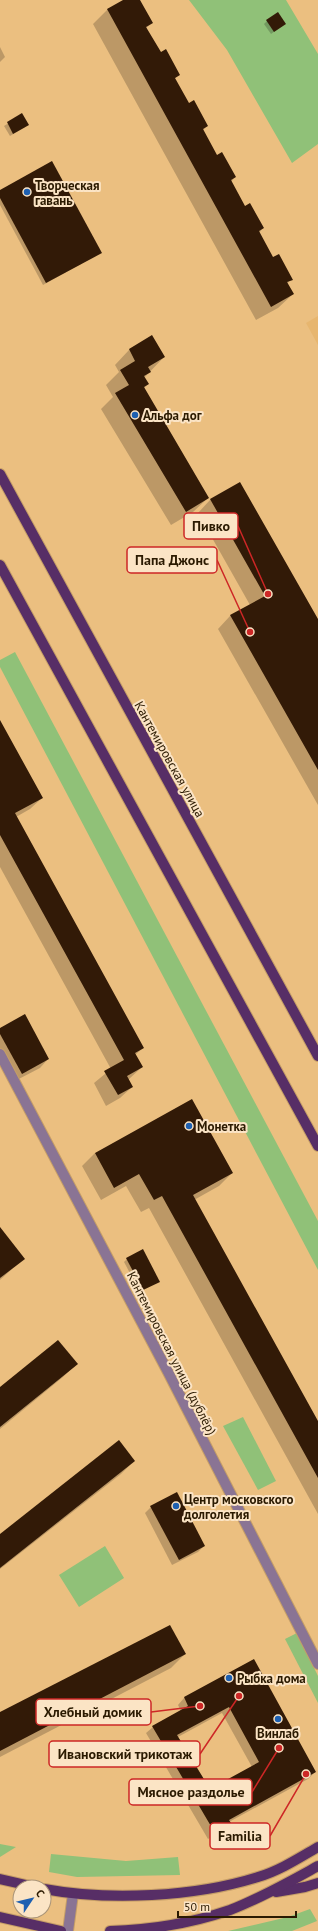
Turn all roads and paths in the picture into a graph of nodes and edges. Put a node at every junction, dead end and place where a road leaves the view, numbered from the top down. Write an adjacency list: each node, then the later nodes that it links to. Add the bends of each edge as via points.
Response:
1 (0, 474): 4 (main road, Кантемировская улица)
2 (0, 565): 5 (main road)
3 (0, 1054): 6 (street, Кантемировская улица (дублёр), via 165,1366)
4 (318, 1056)
5 (318, 1146)
6 (318, 1664)
7 (318, 1847): 13 (main road, via 259,1877 199,1891 144,1895)
8 (318, 1866): 14 (main road)
9 (0, 1878): 10 (main road)
10 (12, 1881)
11 (318, 1882): 14 (main road)
12 (52, 1890): 13 (main road)
13 (73, 1894): 17 (street)
14 (266, 1894): 18 (main road, via 230,1910 194,1920)
15 (0, 1917): 16 (main road)
16 (61, 1931)
17 (68, 1931)
18 (110, 1931)

